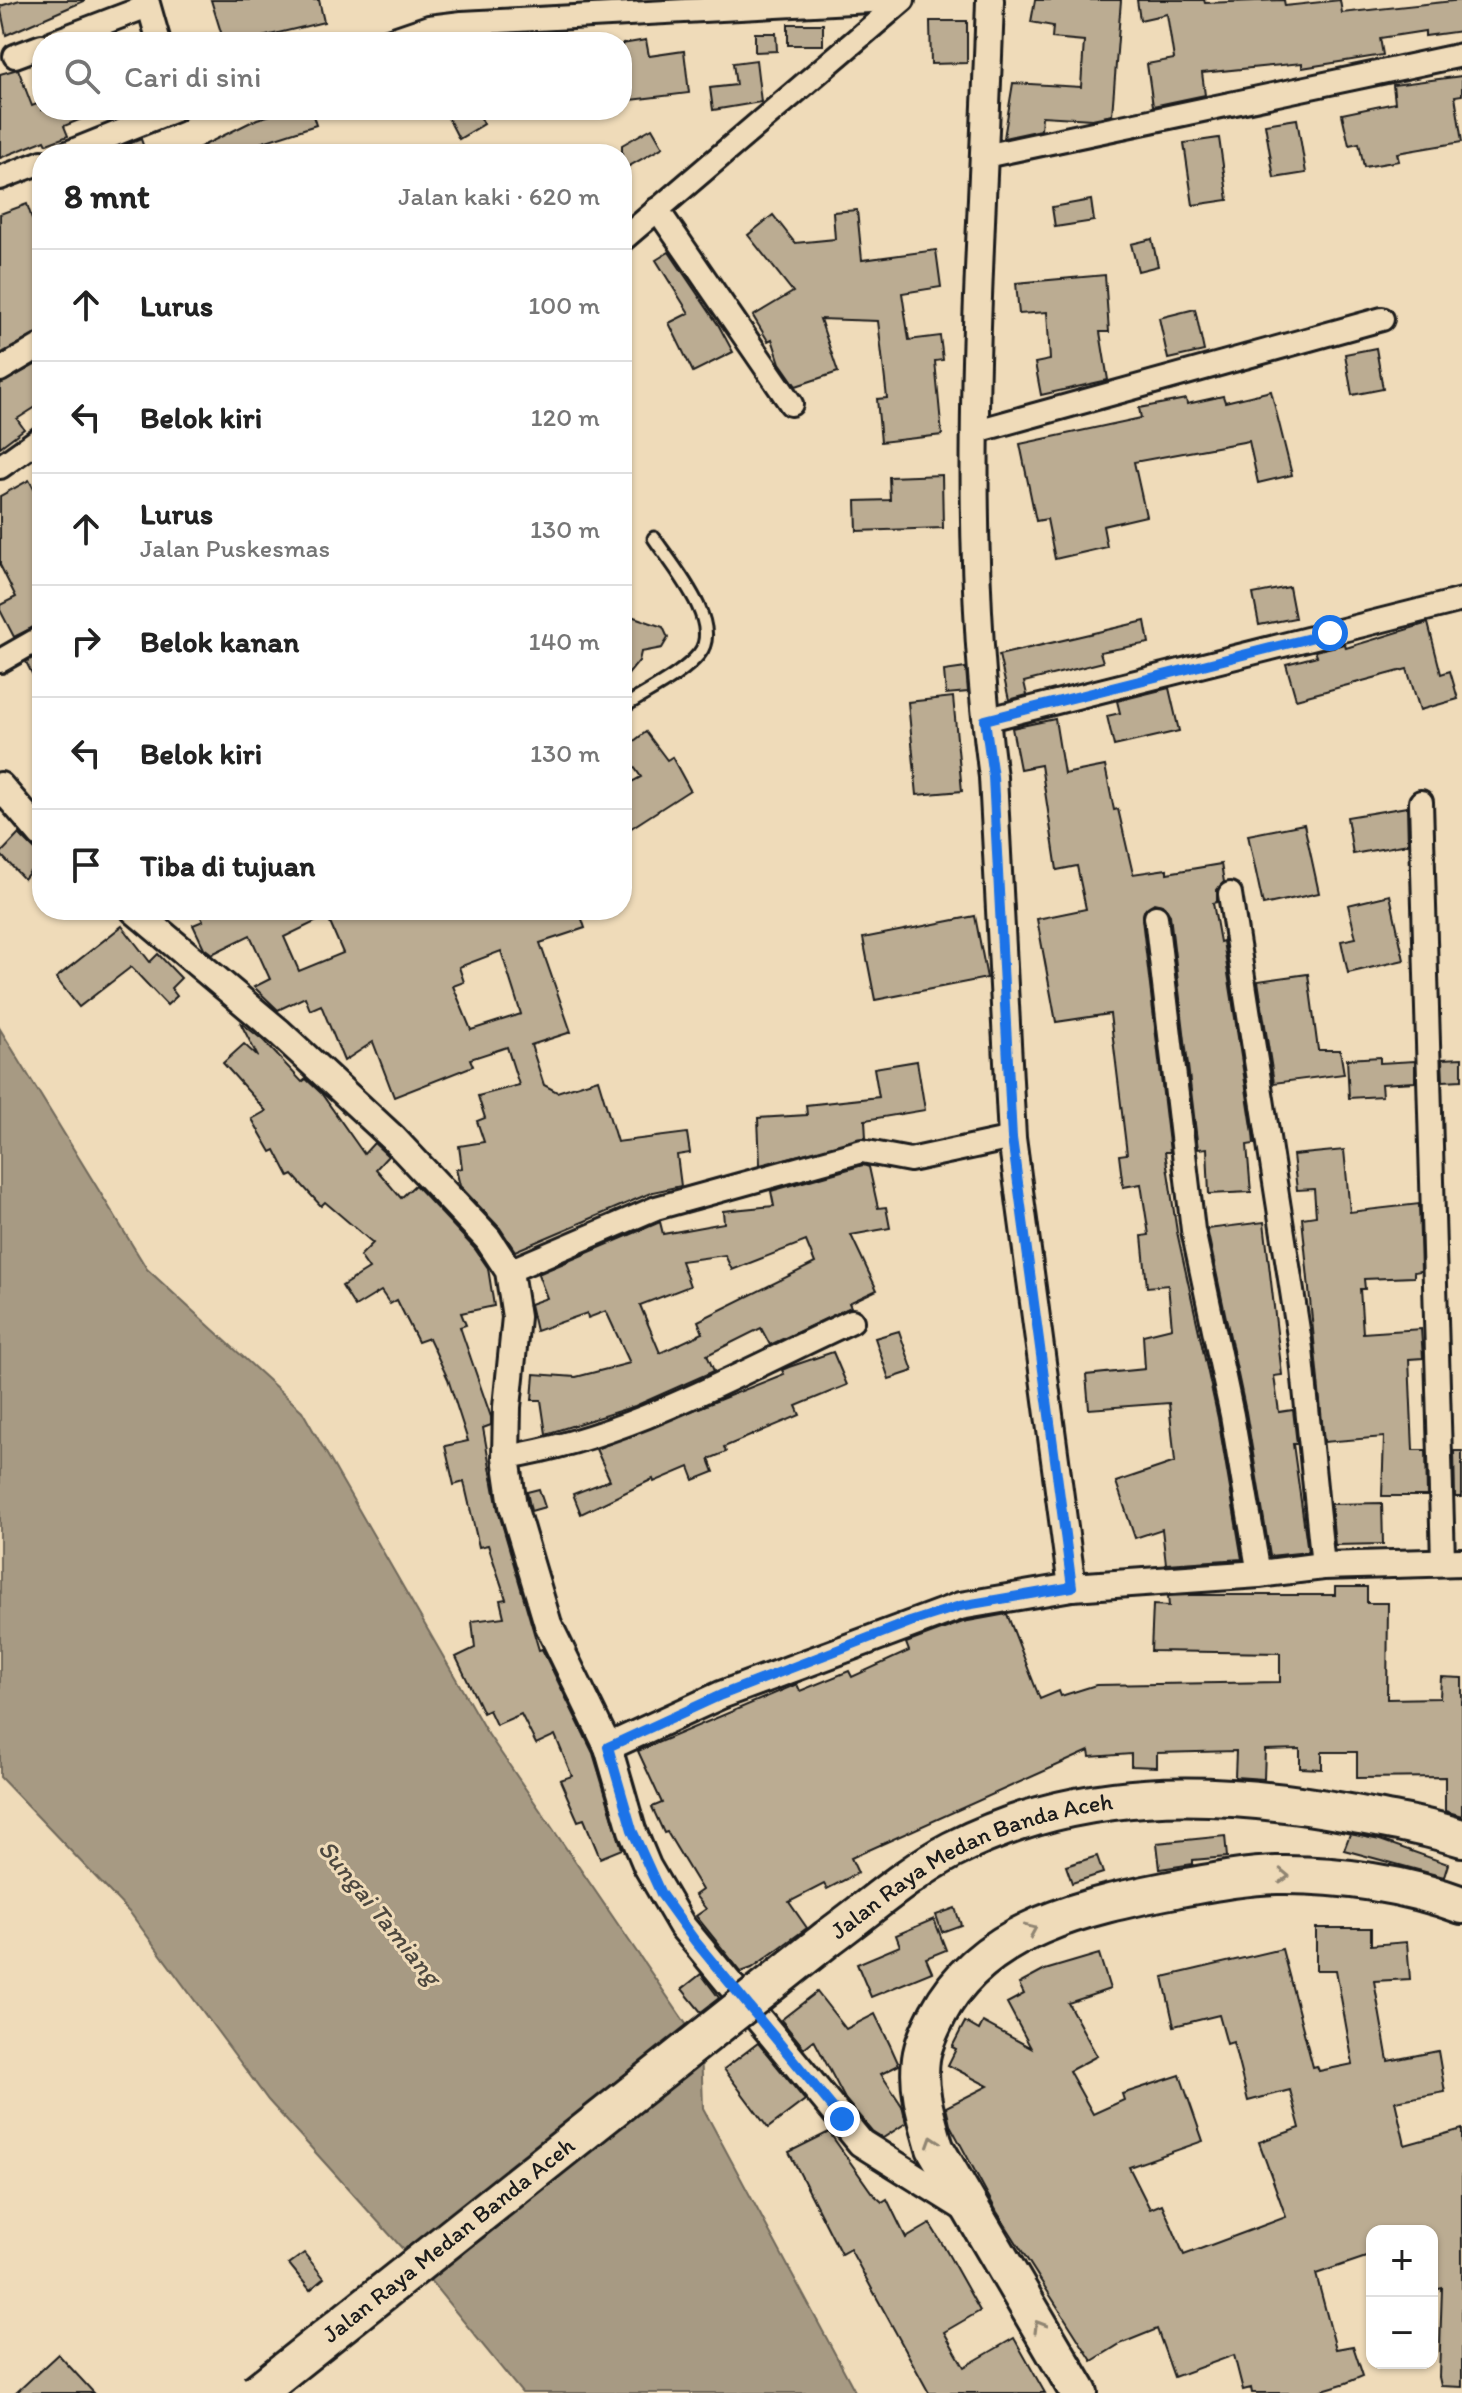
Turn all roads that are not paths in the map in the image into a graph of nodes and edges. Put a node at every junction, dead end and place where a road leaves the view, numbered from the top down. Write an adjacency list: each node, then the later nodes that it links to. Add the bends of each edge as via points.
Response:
1 (889, 0): 7 (street, via 462,23)
2 (903, 0): 16 (street)
3 (990, 0): 13 (street)
4 (148, 3): 5 (street); 6 (street)
5 (77, 32)
6 (156, 32)
7 (414, 32)
8 (32, 50): 10 (street)
9 (1462, 55): 13 (street)
10 (15, 56)
11 (156, 120): 12 (street)
12 (111, 144)
13 (985, 156): 22 (street)
14 (32, 166): 15 (street)
15 (0, 178)
16 (657, 209): 17 (street); 21 (street)
17 (632, 231)
18 (1382, 319): 22 (street)
19 (32, 351): 20 (street)
20 (0, 370)
21 (791, 404)
22 (973, 432): 30 (street)
23 (32, 444): 24 (street)
24 (0, 467)
25 (654, 538): 29 (lane, via 703,613 706,635 697,657)
26 (1462, 600): 30 (street)
27 (32, 643): 28 (street)
28 (0, 661)
29 (632, 701)
30 (985, 720): 37 (street, via 993,777)
31 (0, 786): 33 (street)
32 (1421, 802): 41 (street)
33 (32, 823)
34 (1230, 894): 42 (street, via 1301,1349)
35 (1156, 917): 43 (street, via 1193,1230)
36 (146, 920): 38 (street, via 279,1032 393,1138 488,1239)
37 (1012, 1138): 38 (street, via 910,1160 870,1151 852,1154 656,1208); 44 (street)
38 (509, 1271): 40 (street, via 516,1330)
39 (852, 1321): 40 (street, via 648,1417 569,1445)
40 (506, 1457): 45 (street, via 524,1551 548,1624)
41 (1452, 1561): 42 (street)
42 (1323, 1566): 43 (street)
43 (1259, 1574): 44 (street)
44 (1072, 1587): 45 (street, via 960,1606 910,1622 721,1695)
45 (608, 1747): 48 (street, via 639,1849 661,1894 695,1941 861,2143)
46 (1462, 1838): 49 (highway, Jalan Raya Medan Banda Aceh, bridge, via 1432,1828 1257,1798 1197,1794 1144,1796 1032,1819 973,1841 937,1860 828,1938)
47 (1462, 1905): 48 (highway, one-way to 47, via 935,2148 923,2107 921,2058 951,1990 980,1959 1009,1940 1126,1898 1238,1878 1279,1875 1398,1887)
48 (968, 2210): 50 (highway, one-way to 48)
49 (256, 2393)
50 (1079, 2393)

